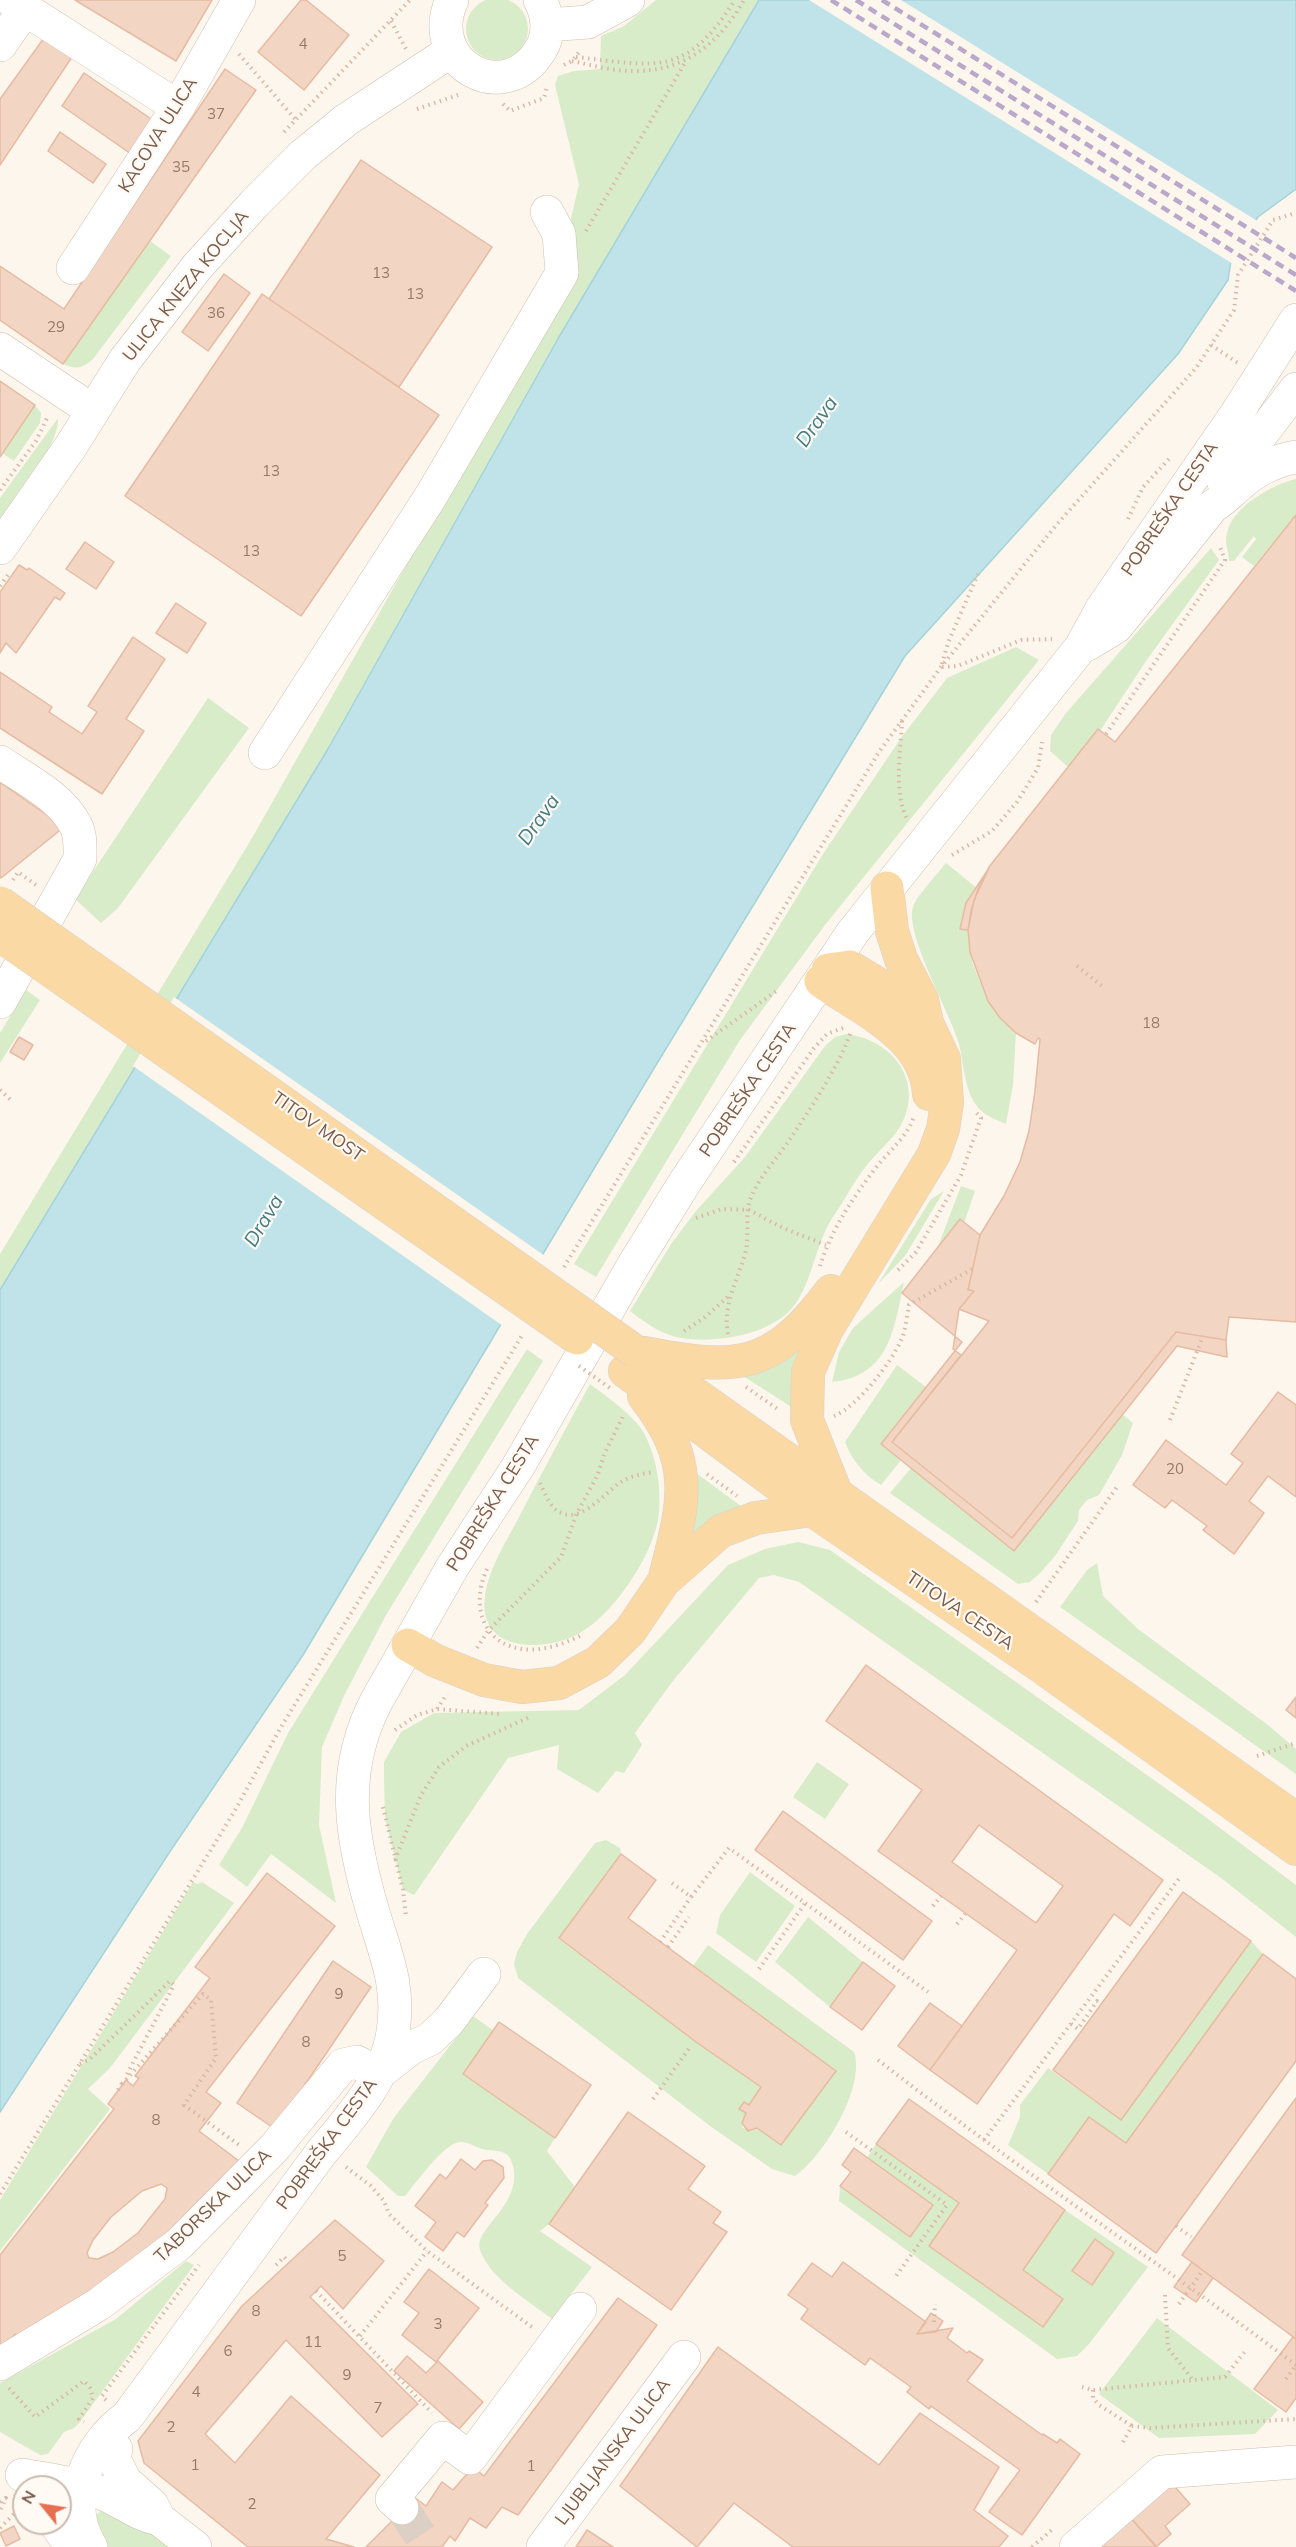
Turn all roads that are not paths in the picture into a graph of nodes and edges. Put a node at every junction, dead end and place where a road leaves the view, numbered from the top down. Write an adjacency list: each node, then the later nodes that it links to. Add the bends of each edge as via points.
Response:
1 (239, 0): 8 (street, KACOVA ULICA)
2 (452, 0): 7 (street, via 445,26)
3 (628, 0): 5 (street, via 588,22)
4 (18, 4): 6 (street); 8 (street)
5 (544, 12): 7 (street, via 544,43 535,60 520,72 509,76 475,73)
6 (0, 45)
7 (452, 51): 15 (street, ULICA KNEZA KOCLJA, via 346,120 254,204 197,267 125,360)
8 (178, 107): 10 (street, KACOVA ULICA)
9 (547, 212): 20 (street, via 559,234 562,273 431,496)
10 (74, 268)
11 (1296, 320): 13 (street, POBREŠKA CESTA)
12 (0, 349): 15 (street)
13 (1254, 370): 14 (street); 19 (street, POBREŠKA CESTA, via 1101,610)
14 (1295, 392): 17 (street, via 1220,489)
15 (93, 411): 18 (street, ULICA KNEZA KOCLJA)
16 (1296, 457): 17 (street, POBREŠKA CESTA, via 1256,473)
17 (1213, 506): 19 (street, POBREŠKA CESTA, via 1116,627)
18 (6, 558)
19 (1069, 643): 22 (street, POBREŠKA CESTA)
20 (266, 753)
21 (0, 762): 26 (street, via 52,797 77,826 80,841 80,859)
22 (886, 888): 27 (street, POBREŠKA CESTA); 29 (main road, via 892,931 901,960 922,1000)
23 (6, 892): 30 (main road, TITOV MOST, bridge)
24 (0, 923): 26 (street)
25 (0, 935): 30 (main road, TITOV MOST, bridge)
26 (33, 945): 28 (street)
27 (824, 976): 29 (main road, via 850,967 888,990 914,1016); 30 (main road, via 896,1031 919,1057 930,1091 924,1128 905,1167 838,1281 807,1323 772,1352 728,1364 679,1360); 33 (street, POBREŠKA CESTA, via 685,1182)
28 (0, 1002)
29 (927, 1023): 31 (main road, via 944,1059 947,1103 943,1129 934,1154 826,1329 808,1372 807,1420)
30 (618, 1362): 31 (main road, TITOVA CESTA); 32 (main road, via 661,1418 679,1463 680,1518)
31 (824, 1501): 32 (main road, via 721,1531); 34 (main road, TITOVA CESTA, via 1021,1623); 35 (main road, TITOVA CESTA, via 1048,1672)
32 (664, 1581): 33 (main road, via 630,1631 598,1662 559,1683 522,1687 484,1680)
33 (408, 1645): 37 (street, POBREŠKA CESTA, via 367,1719 354,1767 352,1819 357,1847 394,1980 393,2034)
34 (1296, 1819)
35 (1296, 1849)
36 (484, 1974): 37 (street, via 430,2039 411,2048)
37 (378, 2074): 39 (street, TABORSKA ULICA, via 357,2062 343,2065 262,2160 179,2244); 41 (street, POBREŠKA CESTA, via 350,2119)
38 (580, 2309): 48 (street, via 470,2458 443,2438 392,2499)
39 (3, 2375)
40 (678, 2378): 52 (street, LJUBLJANSKA ULICA)
41 (118, 2410): 42 (street); 44 (street, via 110,2430)
42 (104, 2438): 45 (street); 49 (street, via 118,2470 134,2491 152,2505)
43 (1296, 2462): 53 (street, via 1162,2472)
44 (72, 2487)
45 (72, 2487)
46 (72, 2490): 49 (street, via 104,2494 143,2516)
47 (72, 2496): 50 (street)
48 (402, 2508)
49 (159, 2519): 51 (street)
50 (91, 2547)
51 (195, 2547)
52 (543, 2547)
53 (1076, 2547)

